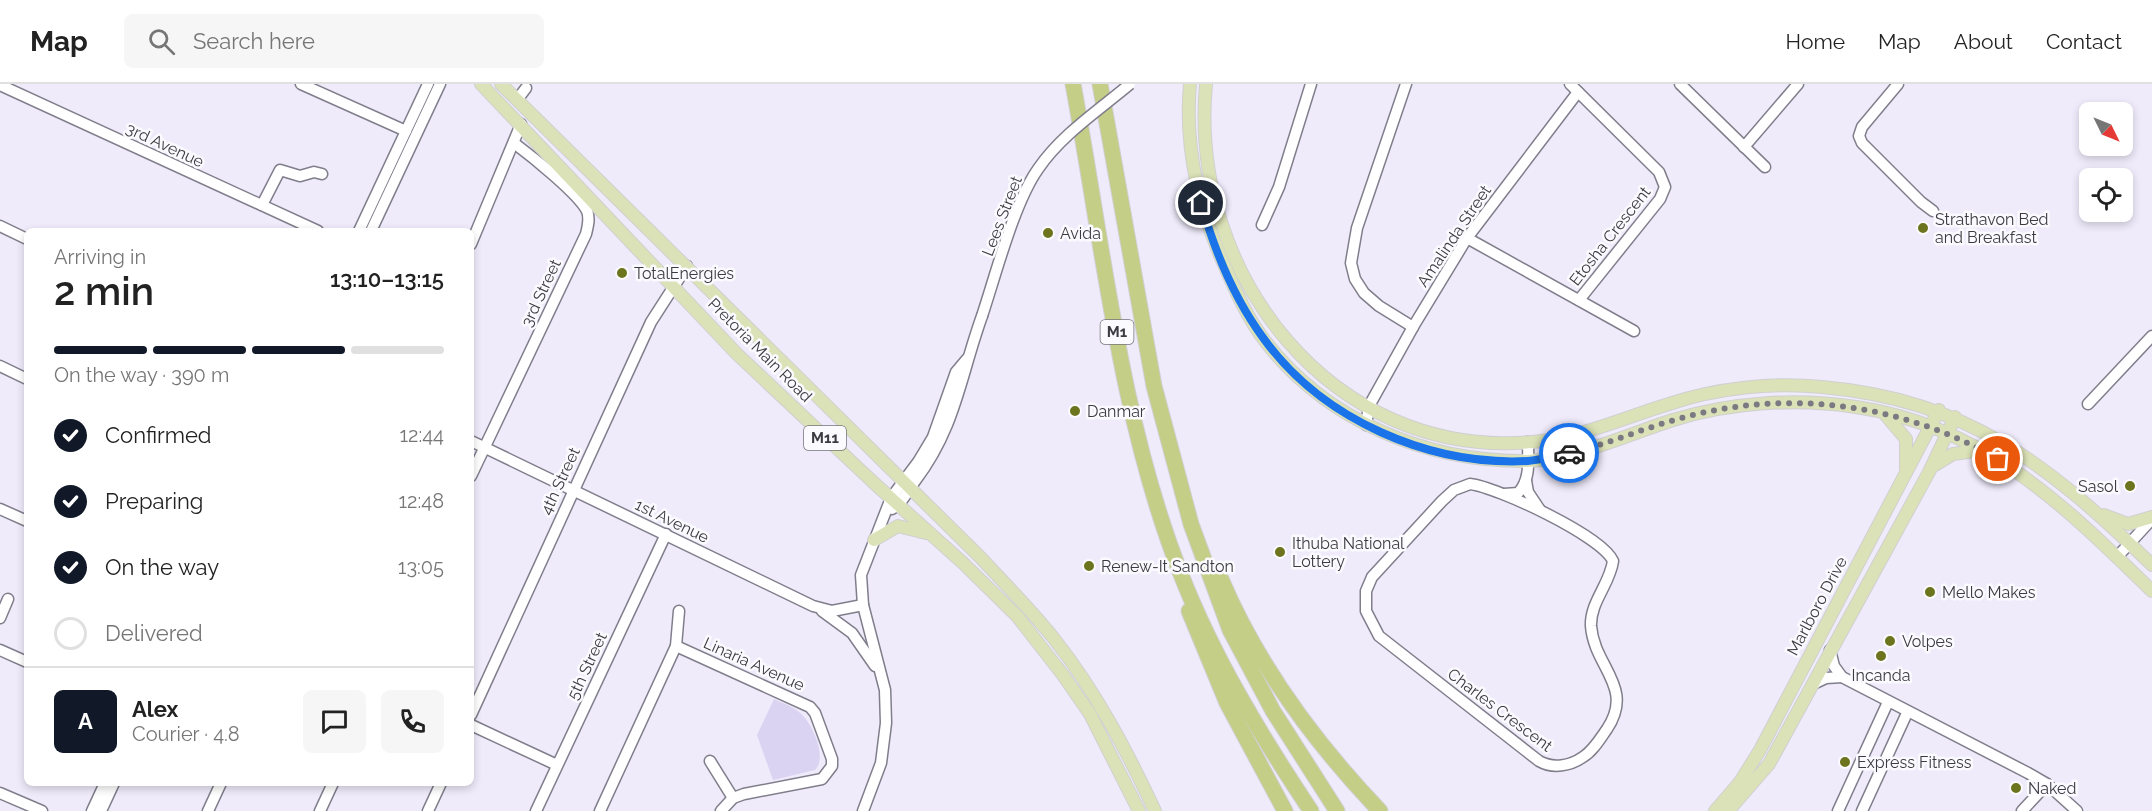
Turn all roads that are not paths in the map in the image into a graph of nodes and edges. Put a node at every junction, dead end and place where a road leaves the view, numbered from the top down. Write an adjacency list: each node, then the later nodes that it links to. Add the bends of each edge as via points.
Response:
1 (301, 84): 21 (street)
2 (428, 84): 21 (street)
3 (440, 84): 32 (street)
4 (481, 84): 20 (main road, Pretoria Main Road / M11)
5 (501, 84): 19 (main road, Pretoria Main Road / M11)
6 (1073, 84): 77 (highway, M1, via 1126,377 1156,501)
7 (1100, 84): 71 (highway, M1, via 1154,386 1178,485)
8 (1130, 84): 61 (street, Lees Street, bridge, via 1060,142 1034,175 967,359 966,375 949,425 935,452)
9 (1190, 84): 49 (main road, via 1190,153 1196,186 1218,253 1249,317 1301,382)
10 (1206, 84): 45 (main road, via 1204,116 1210,178 1224,231 1244,280 1278,330 1307,362 1336,387)
11 (1311, 84): 28 (street, via 1279,187)
12 (1406, 84): 39 (street, via 1357,228 1351,263 1364,293)
13 (1680, 84): 23 (street)
14 (1798, 84): 23 (street)
15 (1898, 84): 27 (street, via 1859,136)
16 (0, 85): 26 (street, 3rd Avenue)
17 (526, 88): 19 (street)
18 (1574, 88): 35 (street, Amalinda Street); 38 (street, Etosha Crescent, via 1659,172 1665,187 1660,200)
19 (517, 100): 36 (main road, Pretoria Main Road / M11)
20 (521, 124): 22 (street); 37 (main road, Pretoria Main Road / M11)
21 (406, 131): 31 (street)
22 (514, 143): 33 (street); 54 (street, 3rd Street, via 584,206 589,219 586,234)
23 (1744, 147): 24 (street)
24 (1765, 167)
25 (322, 174): 26 (street, via 300,176 280,170)
26 (262, 205): 30 (street, 3rd Avenue)
27 (1933, 211)
28 (1262, 225)
29 (0, 226): 34 (street)
30 (312, 228)
31 (360, 228)
32 (372, 228)
33 (474, 237)
34 (24, 238)
35 (1467, 238): 38 (street); 39 (street, Amalinda Street)
36 (687, 266): 37 (street, 4th Street); 61 (main road, Pretoria Main Road / M11)
37 (673, 284): 62 (street, 4th Street, via 651,322); 64 (main road, Pretoria Main Road / M11, via 737,354)
38 (1579, 300): 40 (street)
39 (1413, 327): 45 (street, Amalinda Street)
40 (1634, 331)
41 (2152, 336): 44 (street)
42 (0, 366): 43 (street)
43 (24, 378)
44 (2088, 404)
45 (1369, 406): 49 (street); 53 (main road, via 1395,420 1440,435 1489,443)
46 (1939, 410): 48 (main road); 50 (main road, Marlboro Drive); 53 (main road, via 1858,392 1771,386 1671,403 1584,433)
47 (1884, 413): 50 (main road); 56 (main road, via 1816,404 1750,404 1678,419 1605,444); 58 (main road, via 1906,439)
48 (1955, 417): 51 (main road, Marlboro Drive); 66 (main road, via 2016,449)
49 (1366, 425): 56 (main road, via 1452,454)
50 (1930, 426): 51 (main road); 58 (main road, Marlboro Drive)
51 (1948, 434): 55 (main road); 59 (main road, Marlboro Drive)
52 (474, 442): 54 (street, 1st Avenue)
53 (1528, 442): 56 (street)
54 (484, 446): 57 (street, 3rd Street); 62 (street, 1st Avenue)
55 (1984, 450): 59 (main road, via 1944,457); 75 (main road, via 2059,503)
56 (1528, 461): 60 (street)
57 (474, 469)
58 (1906, 472): 122 (main road, Marlboro Drive, via 1760,750)
59 (1929, 472): 85 (main road, Marlboro Drive)
60 (1526, 481): 63 (street, via 1518,493); 67 (street, Charles Crescent, via 1528,492)
61 (907, 485): 64 (street, Lees Street); 117 (main road, Pretoria Main Road / M11, via 1031,611 1067,656 1116,732)
62 (573, 489): 70 (street, 1st Avenue); 92 (street, 4th Street)
63 (1504, 494): 67 (street, Charles Crescent); 67 (street, Charles Crescent, via 1470,484 1454,490 1376,571 1366,591 1366,611 1379,636 1534,757 1554,766 1585,756 1617,711 1616,690 1591,625 1613,561 1602,546)
64 (894, 501): 72 (main road, Pretoria Main Road / M11); 73 (street)
65 (0, 509): 69 (street)
66 (2092, 509): 68 (main road, via 2122,524); 74 (main road)
67 (1542, 512)
68 (2152, 518): 74 (street)
69 (24, 520)
70 (666, 534): 81 (street, 1st Avenue); 96 (street, 5th Street)
71 (1196, 536): 120 (highway, M1, via 1230,630 1273,711); 121 (highway, via 1208,548 1245,630 1288,698 1317,740)
72 (935, 538): 73 (main road, via 914,528 898,526); 116 (main road, Pretoria Main Road / M11, via 1017,616 1043,647 1095,723)
73 (874, 540): 80 (street, via 861,575)
74 (2129, 544): 75 (street); 76 (main road)
75 (2117, 557): 78 (main road)
76 (2152, 566)
77 (1181, 574): 118 (highway, via 1184,598 1204,653 1259,767); 119 (highway, M1, via 1229,677 1270,750)
78 (2152, 591)
79 (8, 599): 83 (street)
80 (863, 605): 81 (street, 1st Avenue, via 832,611); 89 (street)
81 (813, 606): 89 (street, via 852,633)
82 (679, 611): 84 (street)
83 (0, 618)
84 (676, 646): 104 (street, Linaria Avenue, via 810,707 829,750 832,766 822,779); 113 (street)
85 (1830, 650): 88 (street); 90 (main road, Marlboro Drive)
86 (1, 653): 87 (street)
87 (24, 661)
88 (1842, 677): 90 (street); 91 (street)
89 (882, 679): 115 (street, via 886,723 881,763)
90 (1813, 684): 123 (main road, Marlboro Drive, via 1768,764)
91 (1888, 702): 93 (street); 105 (street)
92 (474, 708)
93 (1907, 712): 97 (street); 124 (street)
94 (474, 726): 96 (street)
95 (710, 761): 104 (street)
96 (557, 765): 112 (street, 5th Street)
97 (2047, 784): 125 (street); 126 (street)
98 (104, 786): 107 (street)
99 (113, 786): 108 (street)
100 (220, 786): 109 (street)
101 (332, 786): 110 (street)
102 (440, 786): 111 (street)
103 (0, 793): 106 (street)
104 (733, 798): 114 (street)
105 (1841, 810)
106 (42, 811)
107 (92, 811)
108 (101, 811)
109 (208, 811)
110 (320, 811)
111 (428, 811)
112 (536, 811)
113 (600, 811)
114 (721, 811)
115 (863, 811)
116 (1139, 811)
117 (1155, 811)
118 (1285, 811)
119 (1311, 811)
120 (1337, 811)
121 (1380, 811)
122 (1715, 811)
123 (1728, 811)
124 (1862, 811)
125 (2022, 811)
126 (2077, 811)

